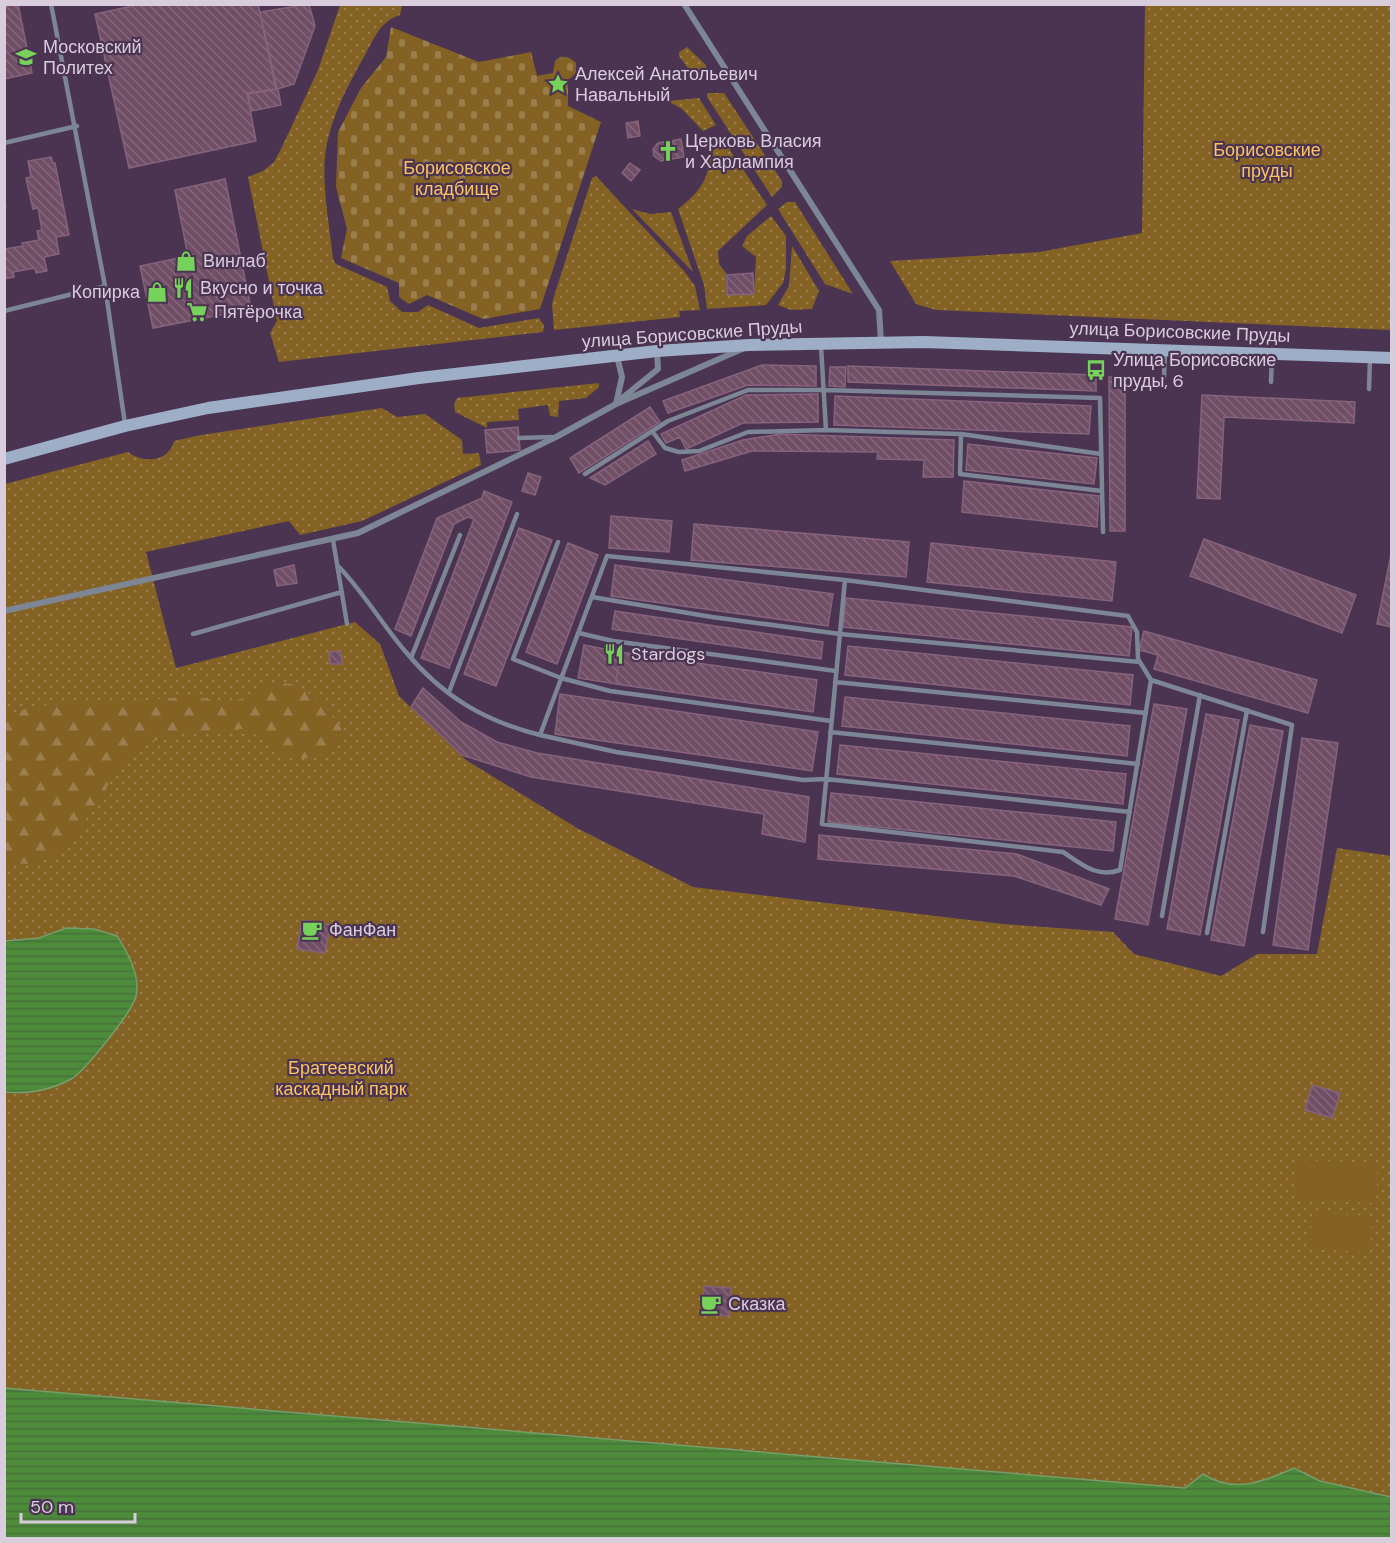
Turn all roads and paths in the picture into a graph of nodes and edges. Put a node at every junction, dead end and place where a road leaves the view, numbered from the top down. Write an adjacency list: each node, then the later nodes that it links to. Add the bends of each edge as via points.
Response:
1 (51, 4): 3 (lane)
2 (684, 4): 9 (street, via 879,310)
3 (76, 126): 4 (lane); 7 (lane)
4 (4, 143)
5 (4, 204): 6 (lane)
6 (4, 208)
7 (105, 286): 8 (lane); 23 (lane)
8 (4, 311)
9 (881, 342): 10 (main road, улица Борисовские Пруды); 12 (main road, улица Борисовские Пруды)
10 (820, 343): 11 (main road, улица Борисовские Пруды); 21 (lane)
11 (749, 345): 13 (main road, улица Борисовские Пруды); 22 (street)
12 (1165, 349): 14 (main road, улица Борисовские Пруды); 18 (lane)
13 (657, 351): 15 (main road, улица Борисовские Пруды); 22 (street, via 658,369)
14 (1272, 354): 16 (main road, улица Борисовские Пруды); 19 (lane)
15 (617, 356): 22 (street, via 622,377); 23 (main road, улица Борисовские Пруды, via 419,378 208,408)
16 (1370, 357): 17 (main road, улица Борисовские Пруды); 20 (lane)
17 (1392, 358)
18 (1164, 376)
19 (1271, 382)
20 (1369, 389)
21 (824, 390): 24 (lane); 25 (lane, via 748,390); 29 (lane, via 1100,398)
22 (616, 404): 27 (street)
23 (125, 426): 30 (main road, улица Борисовские Пруды)
24 (826, 430): 25 (lane, via 748,432 699,451 679,452 665,448); 26 (lane)
25 (652, 431): 31 (lane)
26 (961, 434): 29 (lane); 32 (lane, via 960,474)
27 (556, 437): 28 (lane); 36 (street, via 358,533)
28 (519, 438)
29 (1101, 454): 32 (lane)
30 (4, 459)
31 (585, 474)
32 (1102, 492): 34 (lane)
33 (517, 514): 53 (lane)
34 (1103, 532)
35 (460, 535): 47 (lane)
36 (333, 540): 38 (lane); 42 (street)
37 (558, 542): 50 (lane, via 513,659)
38 (339, 567): 40 (lane); 47 (lane)
39 (844, 580): 41 (lane, via 608,556); 46 (lane); 48 (lane, via 1128,616 1137,632)
40 (342, 592): 43 (lane); 45 (lane)
41 (592, 597): 44 (lane); 46 (lane, via 712,618)
42 (4, 611)
43 (347, 624)
44 (579, 633): 49 (lane); 50 (lane)
45 (193, 634)
46 (840, 634): 48 (lane); 49 (lane)
47 (411, 658): 53 (lane)
48 (1140, 662): 51 (lane)
49 (836, 670): 52 (lane)
50 (561, 678): 57 (lane, via 610,690); 59 (lane)
51 (1151, 680): 54 (lane); 56 (lane)
52 (835, 682): 56 (lane); 57 (lane)
53 (449, 692): 59 (lane, via 502,725)
54 (1200, 695): 55 (lane); 63 (lane)
55 (1247, 710): 64 (lane, via 1292,724); 65 (lane)
56 (1146, 713): 60 (lane)
57 (831, 721): 58 (lane)
58 (830, 732): 60 (lane); 61 (lane)
59 (540, 735): 61 (lane, via 628,754 803,780)
60 (1138, 764): 62 (lane)
61 (826, 779): 62 (lane); 62 (lane, via 822,824 1064,852 1087,868 1107,874 1120,870)
62 (1130, 812)
63 (1162, 916)
64 (1263, 932)
65 (1207, 933)

